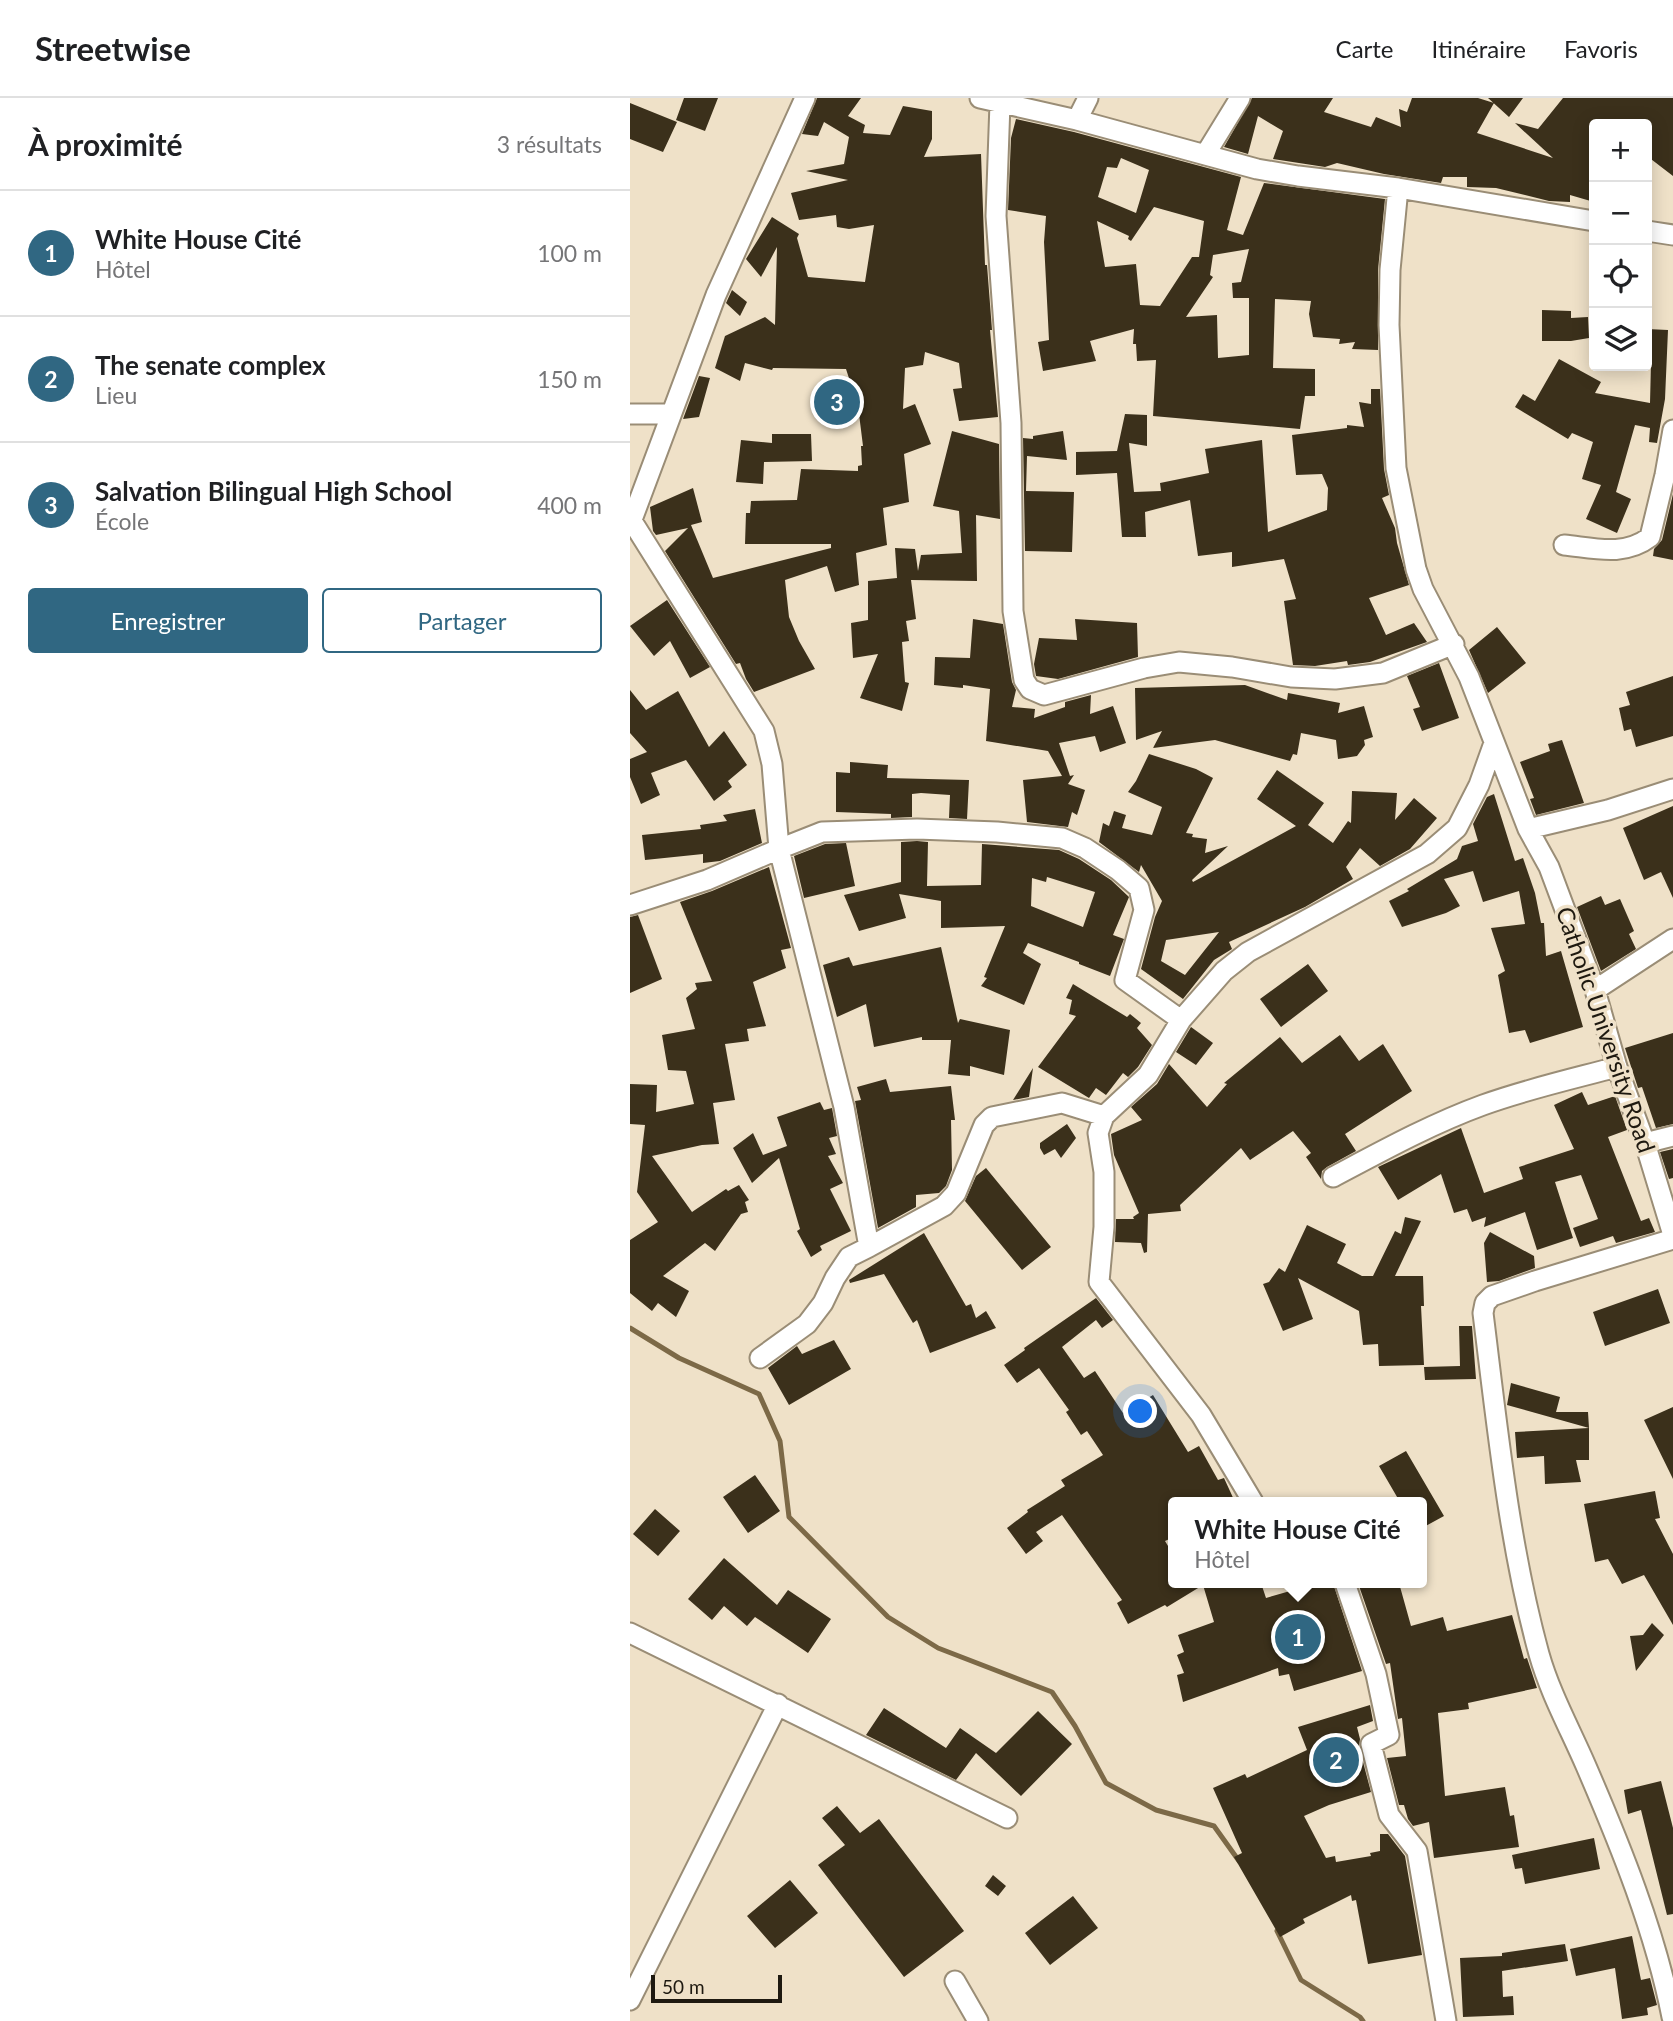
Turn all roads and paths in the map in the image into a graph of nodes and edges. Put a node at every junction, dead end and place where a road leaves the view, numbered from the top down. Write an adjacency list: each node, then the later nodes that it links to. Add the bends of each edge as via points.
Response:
1 (805, 98): 13 (street, via 716,295)
2 (980, 98): 5 (street)
3 (1088, 98): 6 (street)
4 (1240, 98): 7 (street)
5 (1000, 103): 6 (street); 17 (street, via 996,216 1012,423 1013,611 1024,680 1030,689 1044,695 1179,662 1335,679 1383,673)
6 (1077, 120): 7 (street)
7 (1205, 155): 8 (street, via 1298,176)
8 (1398, 188): 9 (street); 17 (street, Catholic University Road, via 1389,325 1396,468 1416,569)
9 (1589, 220)
10 (1652, 232): 11 (street)
11 (1673, 235)
12 (630, 414): 13 (street)
13 (670, 414): 15 (street)
14 (1673, 430): 16 (street, via 1650,537 1624,551)
15 (631, 523): 21 (street, via 764,731 772,764)
16 (1564, 545)
17 (1454, 644): 18 (street, Catholic University Road)
18 (1494, 743): 20 (street, Catholic University Road); 25 (street, via 1457,828 1427,854 1248,952 1224,971)
19 (1673, 789): 20 (street)
20 (1528, 829): 24 (street, Catholic University Road, via 1549,867)
21 (779, 849): 22 (street, via 707,880); 25 (street, via 822,832 998,831 1062,838 1085,848 1139,888 1144,910 1125,980); 32 (street, via 844,1107)
22 (630, 905)
23 (1673, 939): 24 (street)
24 (1595, 990): 26 (street, Catholic University Road)
25 (1181, 1020): 27 (street, via 1148,1075)
26 (1617, 1067): 29 (street, Catholic University Road); 30 (street, via 1482,1105 1401,1140)
27 (1104, 1115): 32 (street, via 1062,1103 992,1117 984,1125 956,1193 944,1206); 34 (street, via 1098,1132 1104,1172 1099,1282 1201,1415)
28 (1673, 1136): 29 (street)
29 (1646, 1143): 31 (street, Catholic University Road)
30 (1333, 1177)
31 (1673, 1237): 41 (street, via 1492,1296 1483,1313 1498,1436 1539,1654 1617,1841 1657,1958)
32 (869, 1247): 33 (street, via 849,1257 807,1324)
33 (761, 1358)
34 (1250, 1497)
35 (1347, 1588): 43 (street, via 1376,1674 1389,1735 1371,1744 1389,1815 1417,1851)
36 (630, 1633): 37 (street)
37 (778, 1704): 38 (street); 40 (street)
38 (1007, 1818)
39 (955, 1981): 42 (street)
40 (630, 2000)
41 (1669, 2019)
42 (978, 2021)
43 (1446, 2021)

